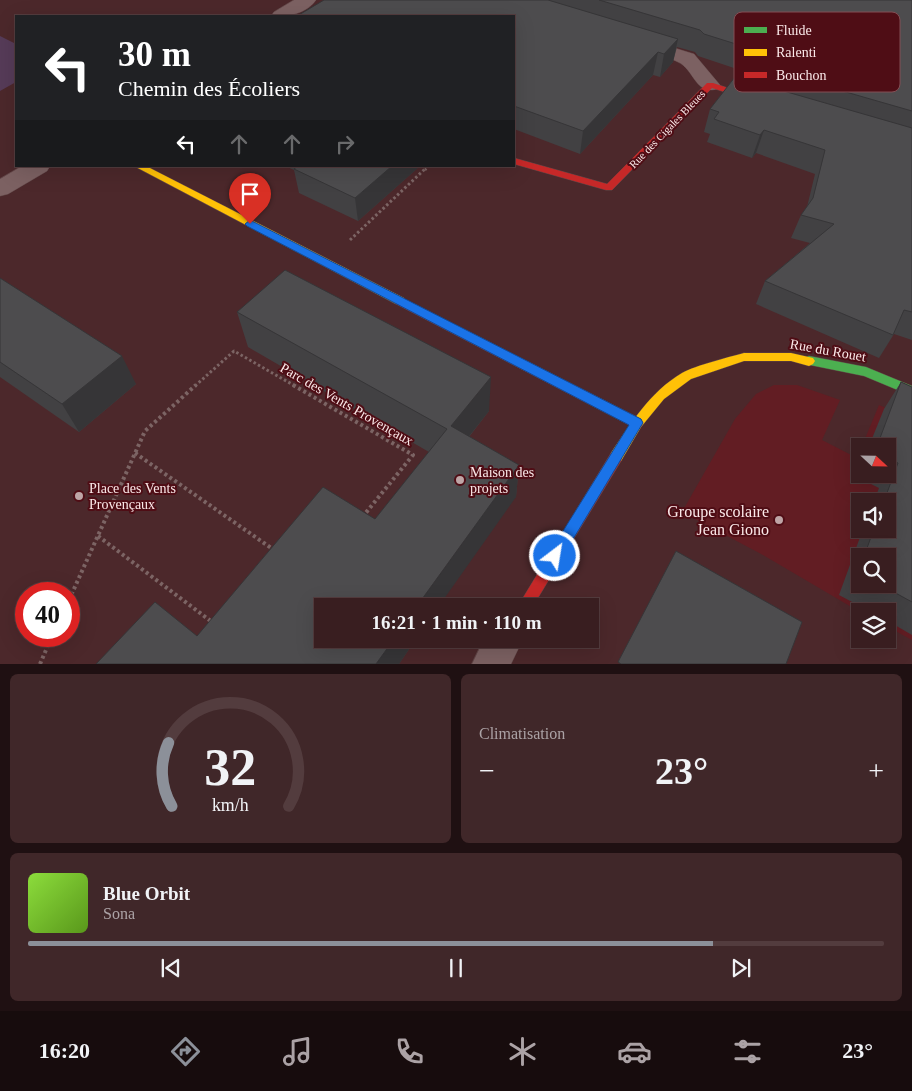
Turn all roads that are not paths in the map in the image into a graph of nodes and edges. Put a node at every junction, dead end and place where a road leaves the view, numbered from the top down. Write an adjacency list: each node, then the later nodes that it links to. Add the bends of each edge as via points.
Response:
1 (306, 0): 2 (street)
2 (282, 15)
3 (622, 38): 4 (street, via 688,58)
4 (710, 85): 5 (street, Rue des Cigales Bleues); 6 (street, Rue des Cigales Bleues, via 609,188)
5 (769, 103)
6 (515, 162)
7 (37, 167): 9 (street)
8 (140, 167): 11 (street)
9 (0, 189)
10 (912, 391): 11 (street, Rue du Rouet, via 866,372 791,357 744,357 687,376 660,396)
11 (637, 423): 12 (street, Rue du Rouet)
12 (530, 598)
13 (500, 648): 14 (street)
14 (490, 664)

